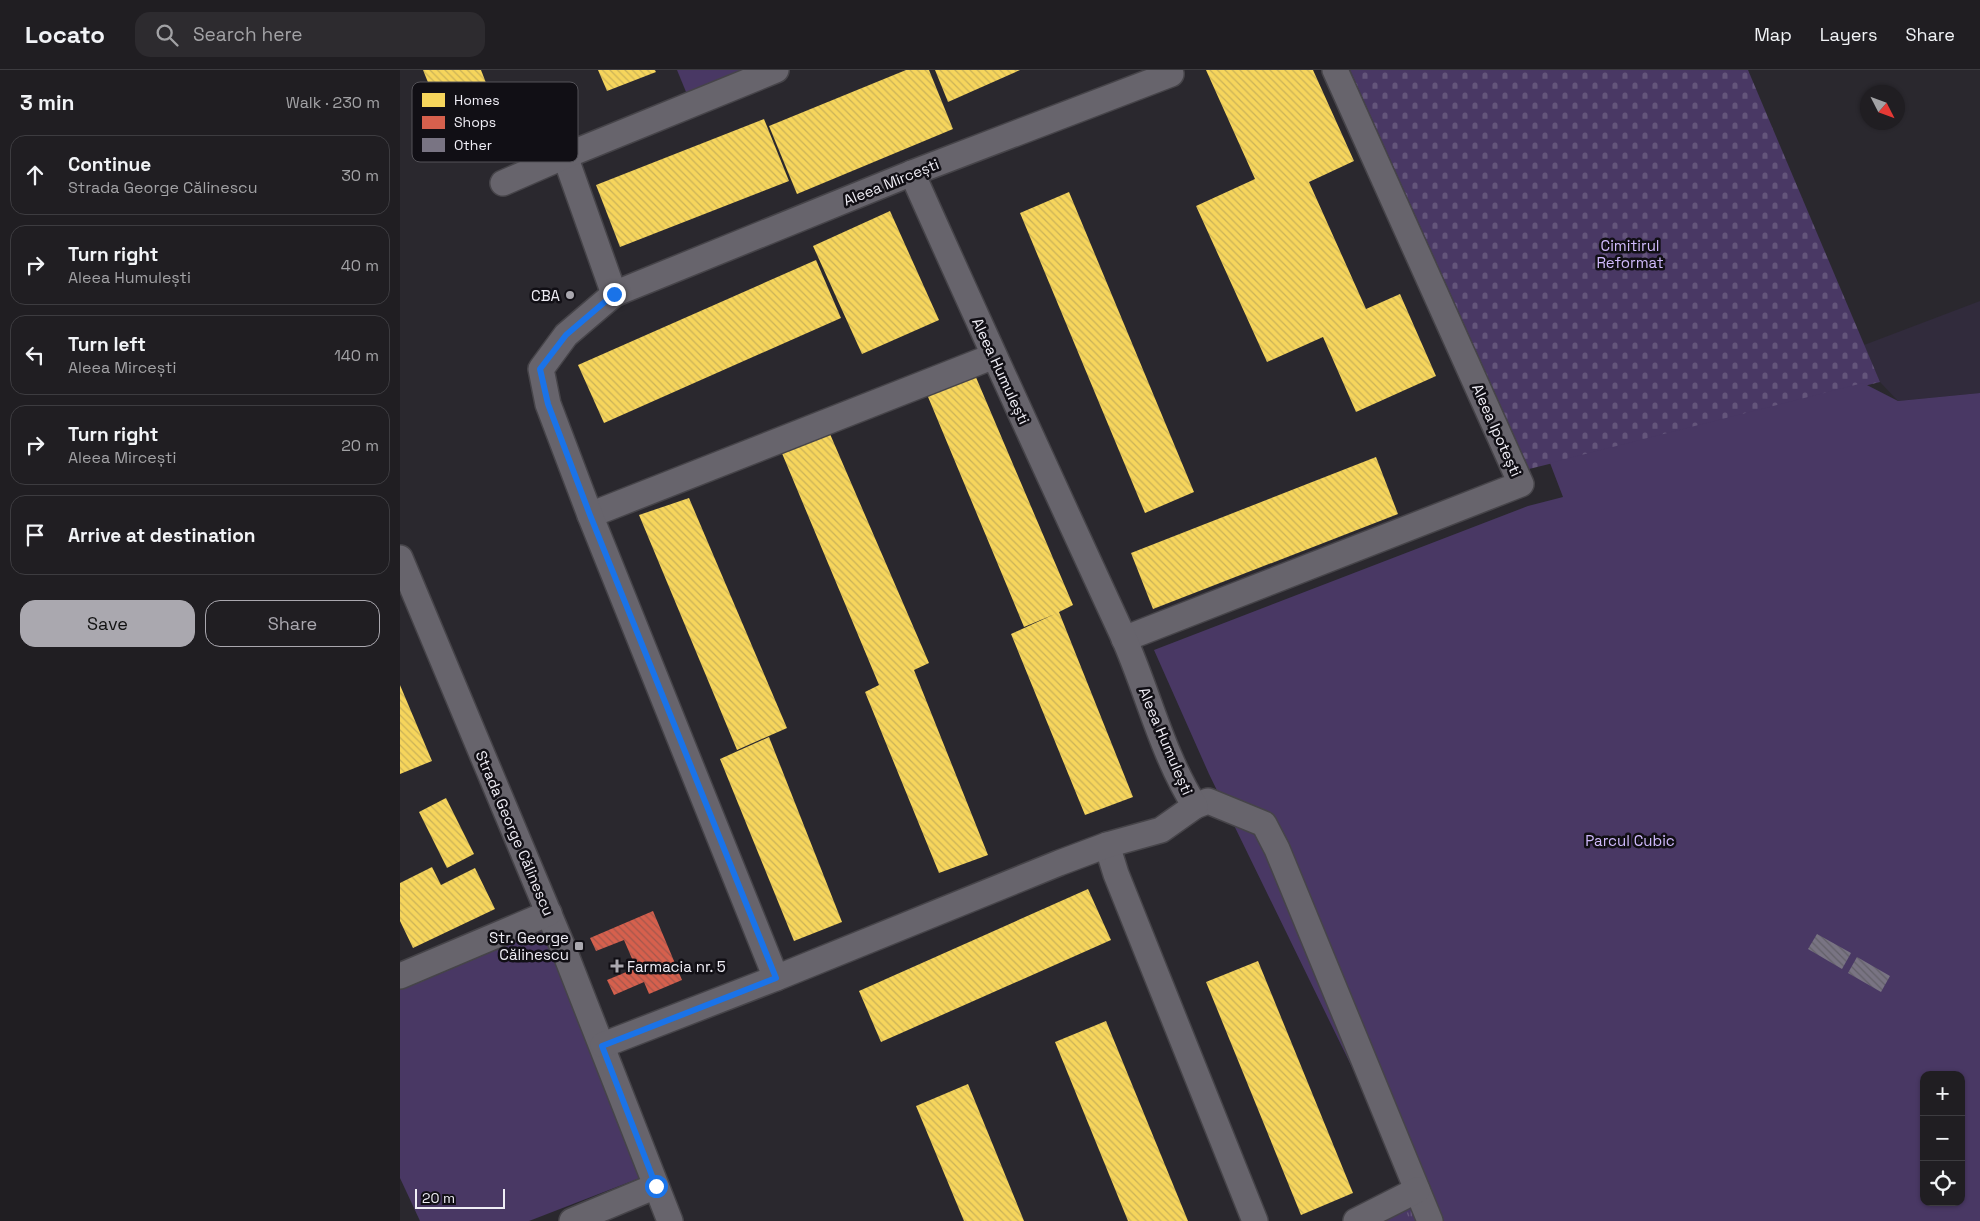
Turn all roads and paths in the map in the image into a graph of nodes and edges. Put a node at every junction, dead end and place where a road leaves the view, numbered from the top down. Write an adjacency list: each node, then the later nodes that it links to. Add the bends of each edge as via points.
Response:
1 (776, 70): 4 (street)
2 (1335, 70): 13 (street, Aleea Ipotești, via 1521,484)
3 (1171, 74): 7 (street, Aleea Mircești)
4 (578, 151)
5 (551, 162): 8 (street)
6 (567, 162): 9 (street)
7 (912, 174): 9 (street, Aleea Mircești); 10 (street, Aleea Humulești)
8 (503, 183)
9 (614, 294): 11 (street, Aleea Mircești, via 566,335 540,369 548,404)
10 (994, 356): 11 (street); 13 (street, Aleea Humulești)
11 (590, 515): 18 (street, Aleea Mircești)
12 (400, 558): 16 (street, Strada George Călinescu)
13 (1124, 639): 14 (street, Aleea Humulești, via 1181,784)
14 (1195, 806): 15 (street, Aleea Humulești, via 1161,830); 21 (street, via 1208,801 1264,824)
15 (1108, 845): 18 (street, Aleea Humulești); 24 (street, via 1116,874)
16 (548, 913): 17 (street); 19 (street, Strada George Călinescu)
17 (400, 976)
18 (776, 978): 19 (street, Aleea Humulești)
19 (602, 1046): 20 (street, Strada George Călinescu)
20 (656, 1186): 22 (street); 23 (street, Strada George Călinescu)
21 (1417, 1190): 25 (street); 26 (street)
22 (572, 1221)
23 (670, 1221)
24 (1255, 1221)
25 (1356, 1221)
26 (1430, 1221)

